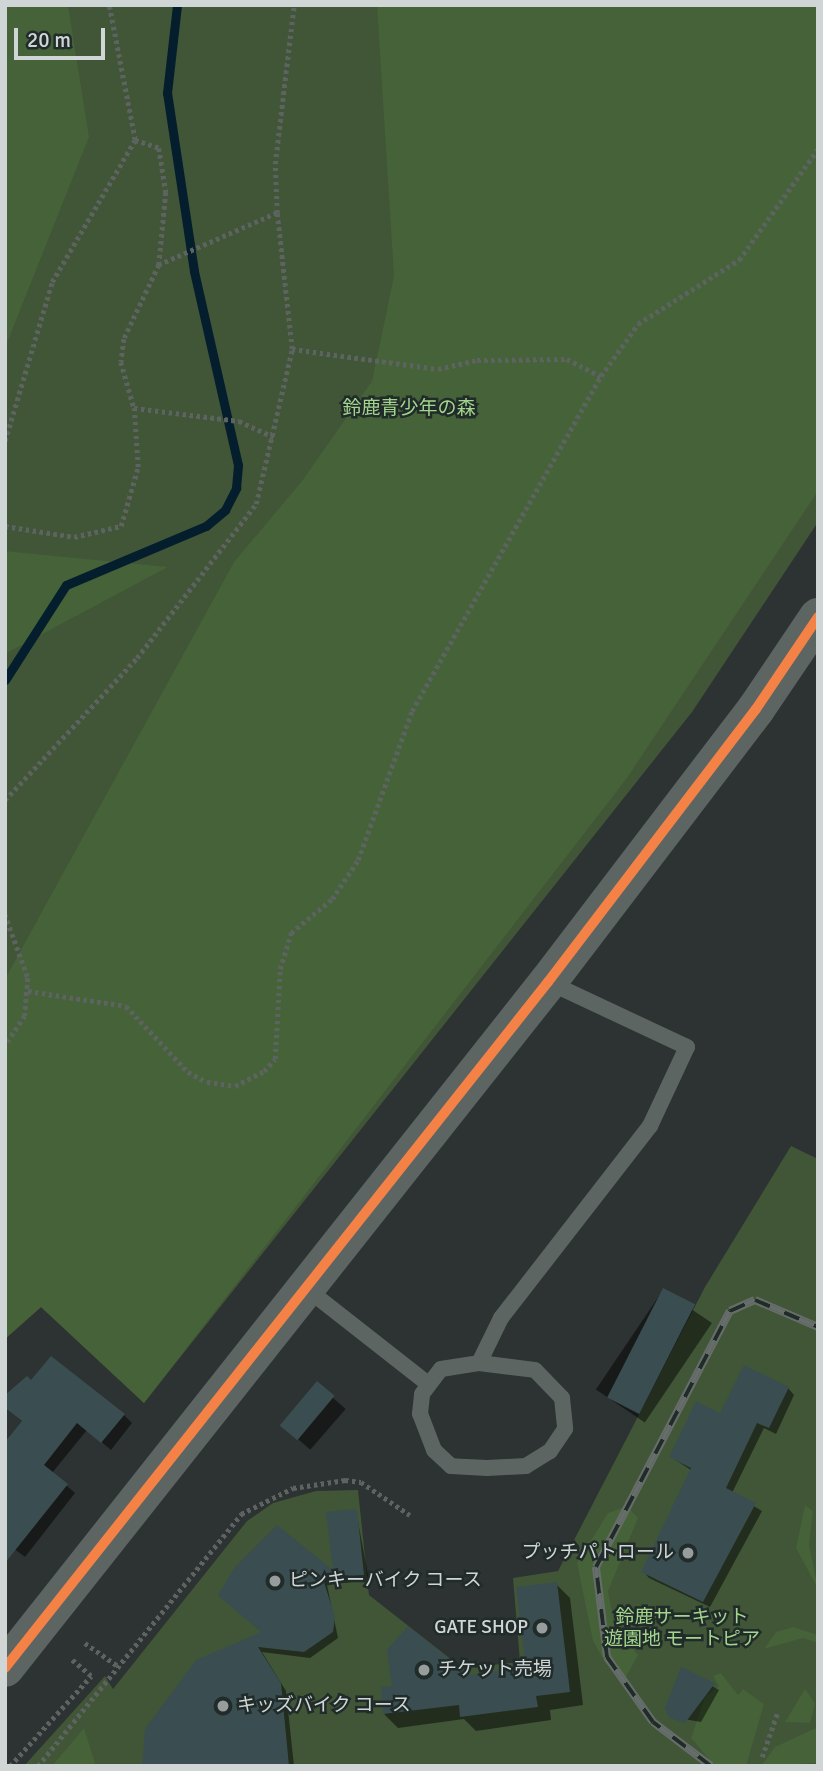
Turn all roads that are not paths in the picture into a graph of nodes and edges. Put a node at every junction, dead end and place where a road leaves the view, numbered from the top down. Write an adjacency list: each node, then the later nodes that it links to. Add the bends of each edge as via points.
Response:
1 (818, 617): 2 (street, via 757,709)
2 (548, 982): 3 (street); 4 (lane, via 687,1047 650,1126 500,1318)
3 (307, 1289): 5 (lane); 6 (street)
4 (479, 1363): 5 (lane, via 441,1369); 5 (lane, via 535,1370 562,1398 565,1429 550,1451 526,1465 451,1465 425,1433 420,1414)
5 (427, 1383)
6 (5, 1668)

